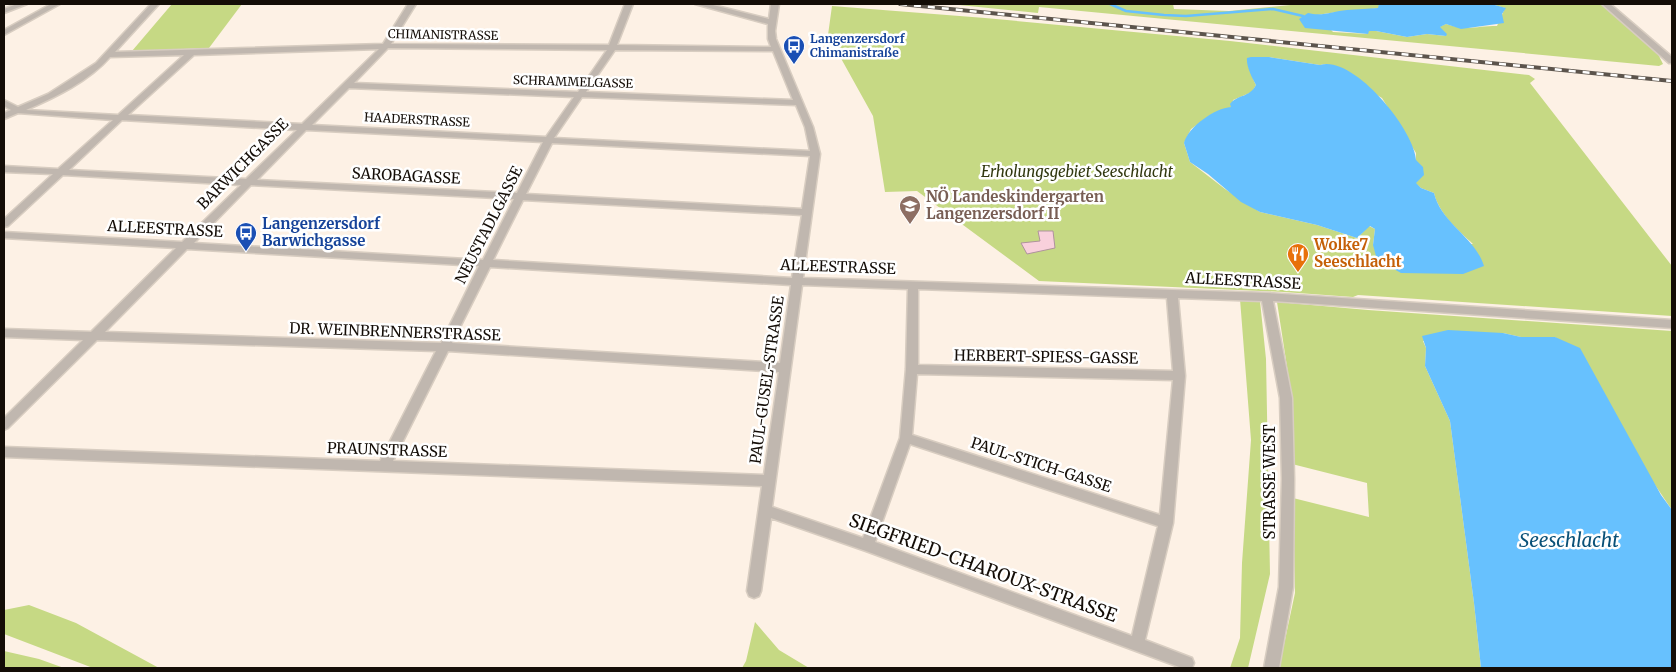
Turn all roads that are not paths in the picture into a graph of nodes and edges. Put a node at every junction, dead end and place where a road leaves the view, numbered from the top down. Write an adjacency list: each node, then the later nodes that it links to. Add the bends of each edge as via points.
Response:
1 (23, 4): 9 (street)
2 (56, 4): 11 (street)
3 (155, 4): 16 (street)
4 (412, 4): 12 (street, BARWICHGASSE)
5 (629, 4): 13 (street, NEUSTADLGASSE)
6 (699, 4): 10 (street)
7 (775, 4): 10 (street, PAUL-GUSEL-STRASSE)
8 (1606, 4): 17 (street)
9 (4, 11)
10 (772, 22): 14 (street, PAUL-GUSEL-STRASSE, via 771,35)
11 (4, 34)
12 (386, 46): 13 (street, CHIMANISTRASSE); 15 (street, CHIMANISTRASSE); 18 (street, BARWICHGASSE)
13 (612, 48): 14 (street, CHIMANISTRASSE); 19 (street, NEUSTADLGASSE)
14 (776, 50): 21 (street, PAUL-GUSEL-STRASSE)
15 (191, 53): 16 (street, CHIMANISTRASSE); 24 (street)
16 (110, 55): 22 (street, via 69,86)
17 (1672, 60)
18 (347, 85): 19 (street, SCHRAMMELGASSE); 25 (street, BARWICHGASSE)
19 (579, 95): 21 (street, SCHRAMMELGASSE); 26 (street, NEUSTADLGASSE)
20 (4, 103): 22 (street)
21 (799, 103): 27 (street, PAUL-GUSEL-STRASSE)
22 (19, 111): 23 (street); 24 (street, HAADERSTRASSE)
23 (4, 116)
24 (120, 118): 25 (street, HAADERSTRASSE); 29 (street)
25 (303, 128): 26 (street, HAADERSTRASSE); 30 (street, BARWICHGASSE)
26 (549, 139): 27 (street, HAADERSTRASSE); 31 (street, NEUSTADLGASSE)
27 (815, 154): 32 (street, PAUL-GUSEL-STRASSE)
28 (4, 169): 29 (street, SAROBAGASSE)
29 (61, 172): 30 (street, SAROBAGASSE); 33 (street)
30 (247, 182): 31 (street, SAROBAGASSE); 35 (street, BARWICHGASSE)
31 (520, 197): 32 (street, SAROBAGASSE); 36 (street, NEUSTADLGASSE)
32 (807, 212): 37 (street, PAUL-GUSEL-STRASSE)
33 (4, 224)
34 (4, 234): 35 (street, ALLEESTRASSE)
35 (184, 246): 36 (street, ALLEESTRASSE); 43 (street, BARWICHGASSE)
36 (487, 263): 37 (street, ALLEESTRASSE); 44 (street, NEUSTADLGASSE)
37 (798, 282): 38 (street, ALLEESTRASSE); 45 (street, PAUL-GUSEL-STRASSE)
38 (913, 285): 39 (street, ALLEESTRASSE); 46 (street)
39 (1172, 293): 40 (street, ALLEESTRASSE); 47 (street)
40 (1267, 297): 41 (street, ALLEESTRASSE); 59 (street, STRASSE WEST, via 1286,398 1288,479 1286,587)
41 (1672, 324)
42 (4, 333): 43 (street, DR. WEINBRENNERSTRASSE)
43 (94, 336): 44 (street, DR. WEINBRENNERSTRASSE); 48 (street, BARWICHGASSE)
44 (444, 347): 45 (street, DR. WEINBRENNERSTRASSE); 51 (street, NEUSTADLGASSE)
45 (785, 368): 52 (street, PAUL-GUSEL-STRASSE)
46 (912, 369): 47 (street, HERBERT-SPIESS-GASSE); 49 (street)
47 (1179, 376): 54 (street)
48 (4, 425)
49 (906, 438): 54 (street, PAUL-STICH-GASSE); 55 (street)
50 (4, 452): 51 (street, PRAUNSTRASSE)
51 (384, 466): 52 (street, PRAUNSTRASSE)
52 (769, 481): 53 (street, PAUL-GUSEL-STRASSE)
53 (765, 510): 55 (street, SIEGFRIED-CHAROUX-STRASSE); 56 (street, PAUL-GUSEL-STRASSE)
54 (1166, 523): 57 (street)
55 (867, 545): 57 (street, SIEGFRIED-CHAROUX-STRASSE)
56 (754, 591)
57 (1137, 644): 58 (street, SIEGFRIED-CHAROUX-STRASSE)
58 (1187, 663)
59 (1272, 668)

